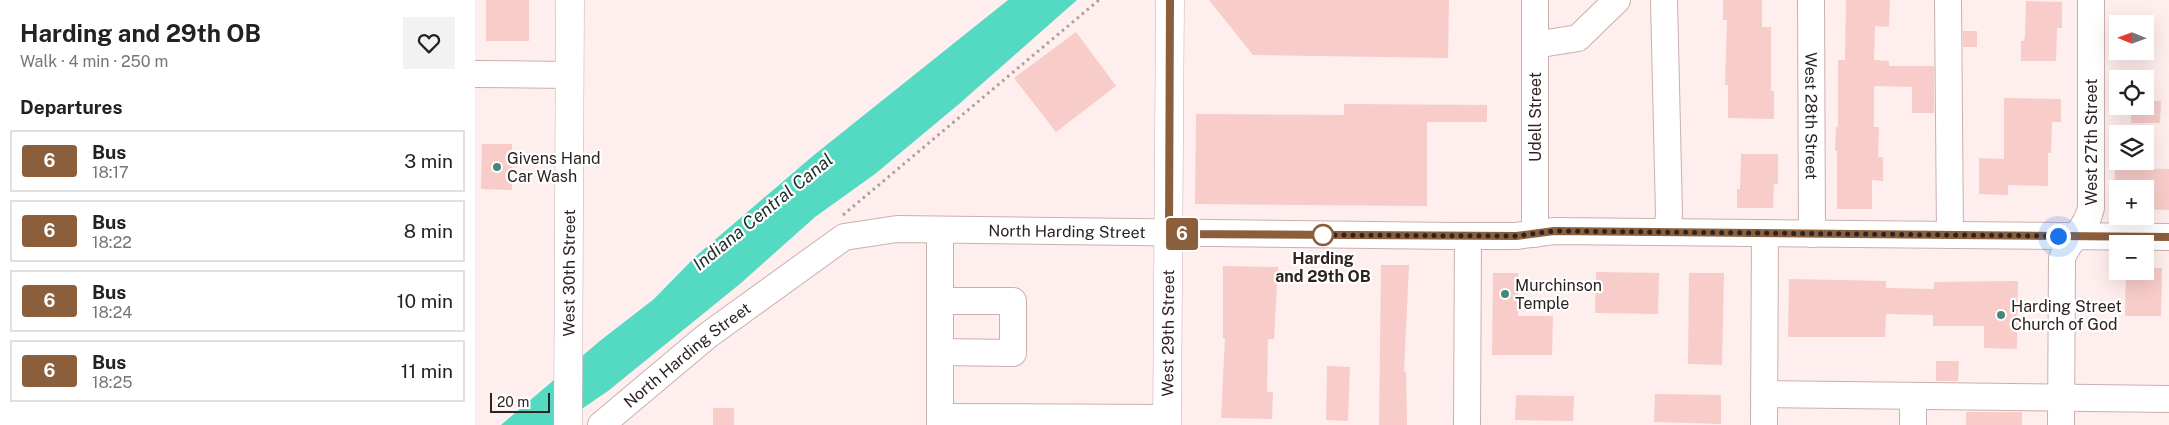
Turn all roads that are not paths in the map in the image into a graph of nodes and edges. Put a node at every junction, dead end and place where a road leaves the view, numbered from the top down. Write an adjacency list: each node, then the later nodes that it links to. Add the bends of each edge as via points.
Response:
1 (570, 0): 11 (main road, West 30th Street)
2 (1170, 0): 15 (main road, West 29th Street)
3 (1535, 0): 9 (street, Udell Street)
4 (1617, 0): 9 (street, via 1577,38)
5 (1664, 0): 13 (street)
6 (1811, 0): 17 (street, West 28th Street)
7 (1948, 0): 18 (street)
8 (2091, 0): 20 (street, West 27th Street, via 2091,208 2088,221)
9 (1535, 45): 16 (street, Udell Street)
10 (475, 74): 11 (street)
11 (569, 75): 30 (main road, West 30th Street)
12 (940, 230): 15 (street, North Harding Street); 22 (street); 31 (street, North Harding Street, via 897,229 844,237 707,336)
13 (1667, 232): 14 (street, North Harding Street); 16 (street, North Harding Street, via 1554,231)
14 (1765, 233): 17 (street, North Harding Street); 24 (street)
15 (1169, 234): 19 (street, North Harding Street); 29 (main road, West 29th Street)
16 (1535, 234): 19 (street, North Harding Street)
17 (1812, 234): 18 (street, North Harding Street)
18 (1950, 235): 20 (street, North Harding Street)
19 (1468, 236): 32 (street)
20 (2077, 236): 21 (street, North Harding Street); 26 (street, West 27th Street, via 2062,259)
21 (2169, 237)
22 (940, 300): 23 (street); 23 (street, via 1013,301 1013,354)
23 (940, 352): 28 (street)
24 (1764, 394): 25 (street); 33 (street)
25 (1913, 396): 26 (street); 34 (street)
26 (2061, 397): 27 (street); 35 (street, West 27th Street)
27 (2169, 399)
28 (940, 421): 29 (street)
29 (1167, 422)
30 (568, 425)
31 (601, 425)
32 (1467, 425)
33 (1764, 425)
34 (1913, 425)
35 (2061, 425)

